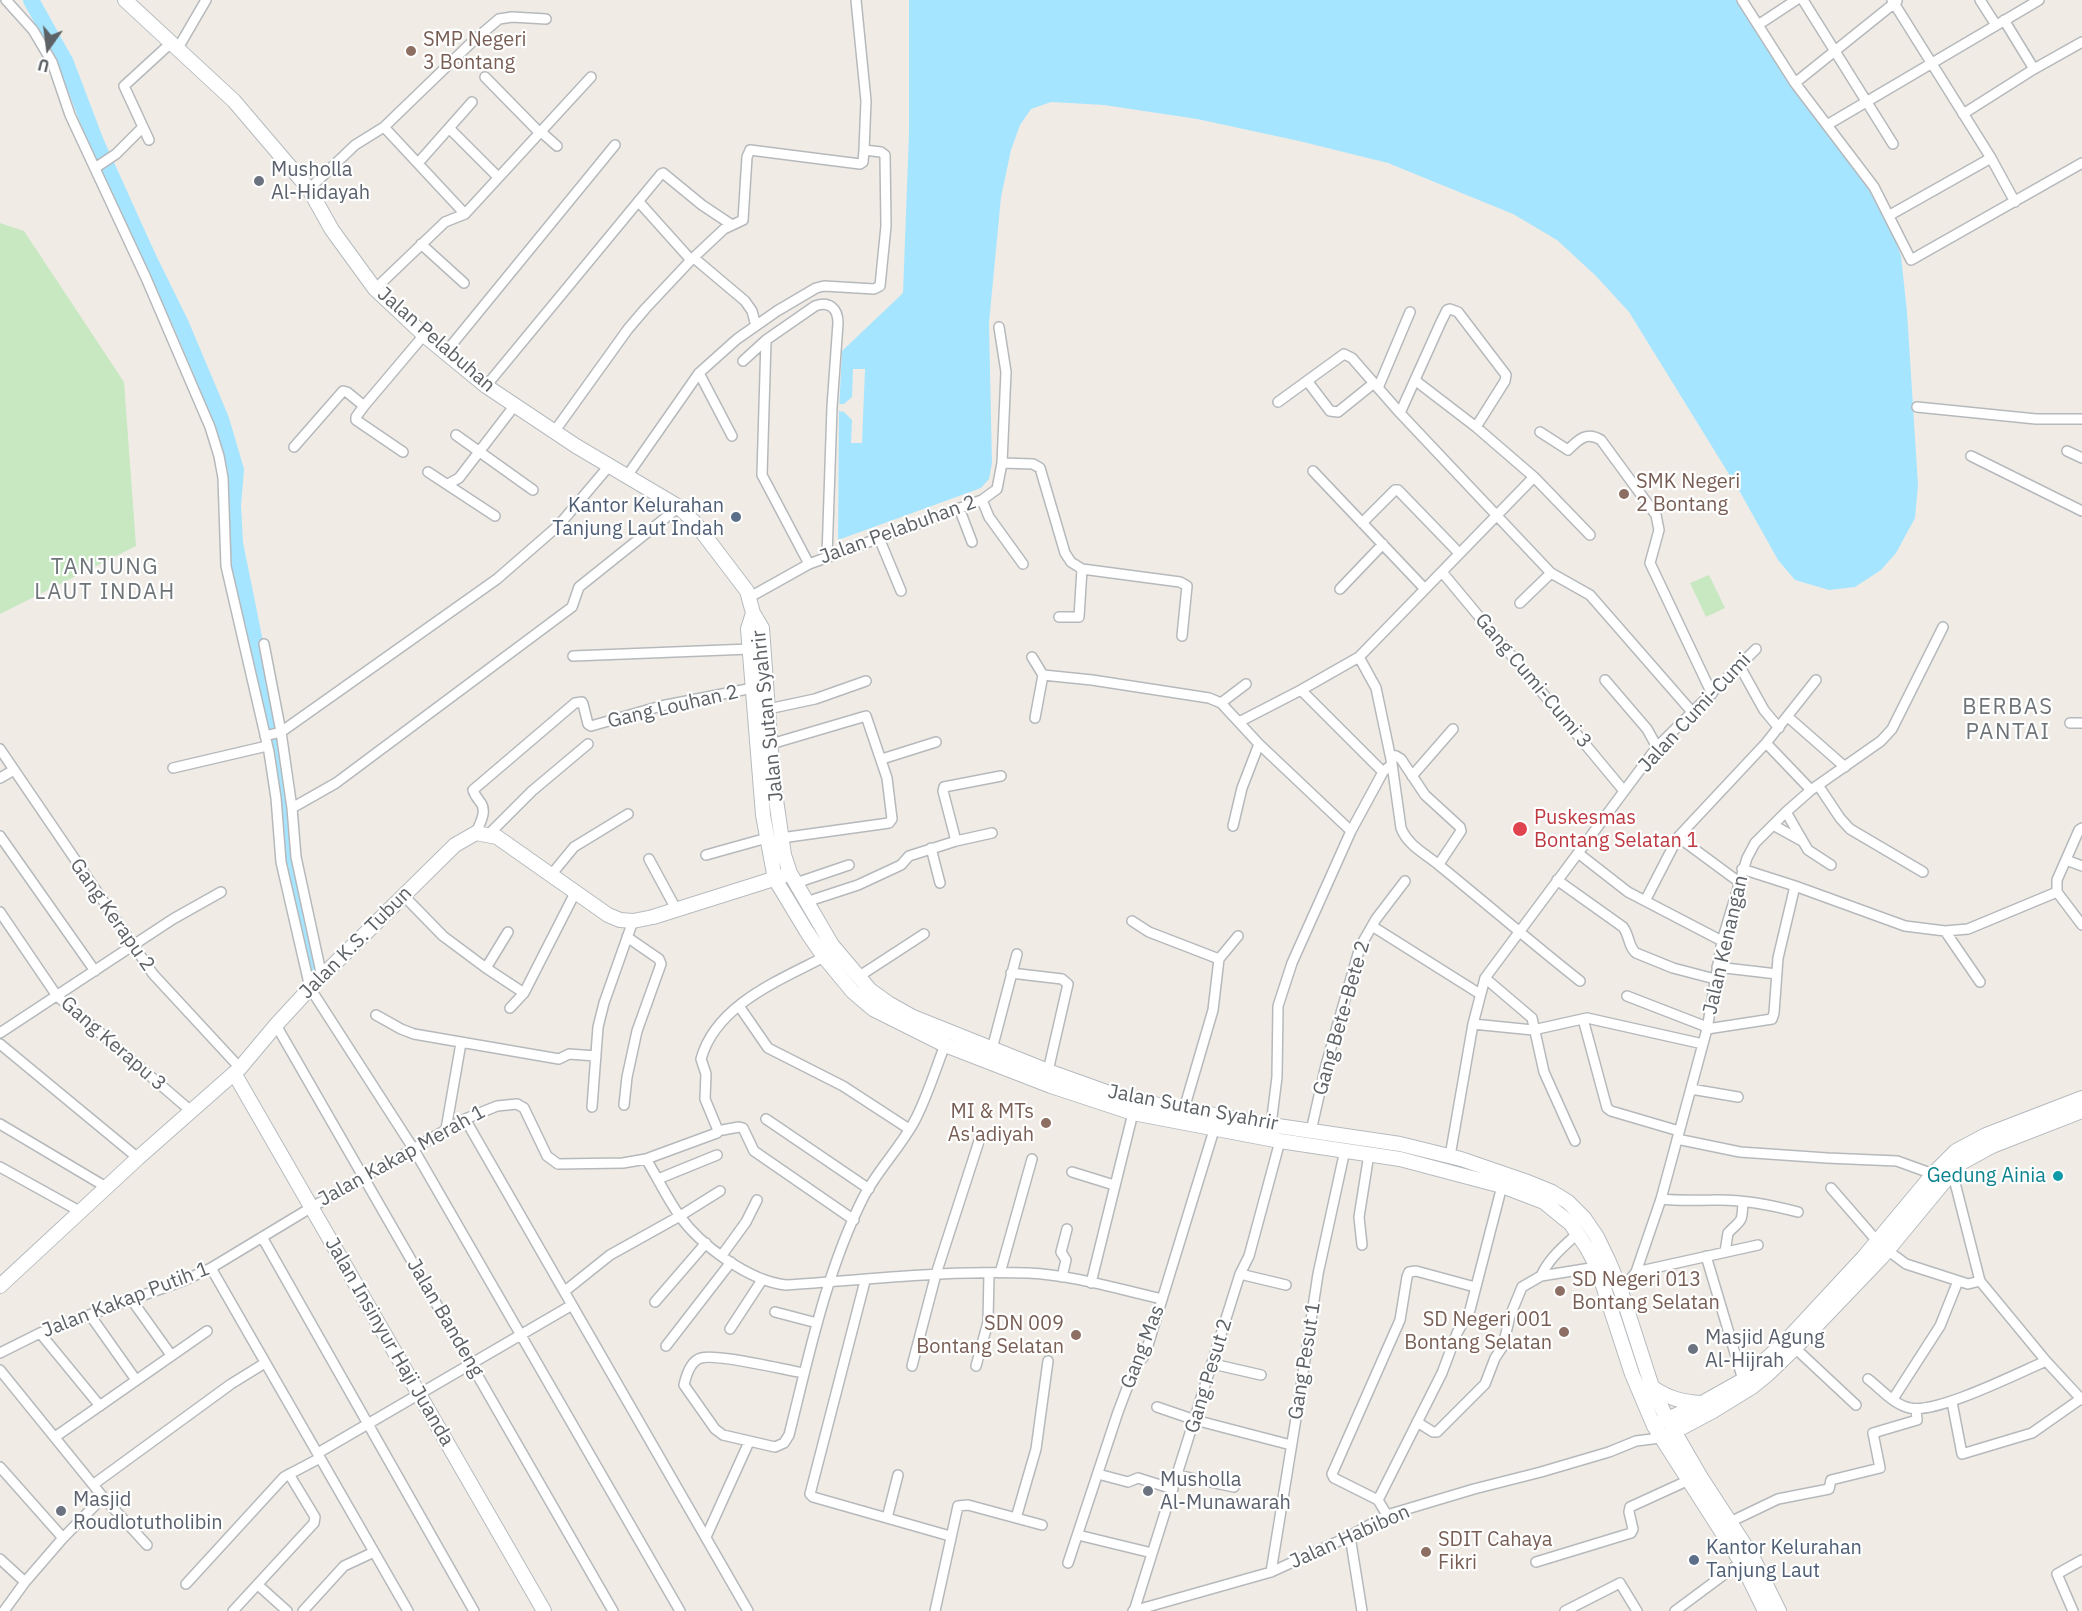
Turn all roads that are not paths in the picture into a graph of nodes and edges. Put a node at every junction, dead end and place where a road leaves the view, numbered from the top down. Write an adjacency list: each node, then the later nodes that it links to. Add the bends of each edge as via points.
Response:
1 (6, 0): 38 (street, via 44,45 70,115)
2 (125, 0): 15 (street, Jalan Pelabuhan)
3 (206, 0): 15 (street)
4 (856, 0): 34 (street, via 866,101)
5 (1742, 0): 13 (street)
6 (1796, 0): 13 (street)
7 (1803, 0): 16 (street)
8 (1980, 0): 12 (street)
9 (2039, 0): 12 (street)
10 (1895, 1): 16 (street); 17 (street)
11 (546, 19): 27 (street, via 499,19)
12 (2000, 23): 17 (street); 18 (street)
13 (1758, 25): 21 (street)
14 (2082, 42): 18 (street)
15 (175, 45): 26 (street, via 124,86); 40 (street, Jalan Pelabuhan, via 234,101)
16 (1836, 51): 21 (street); 23 (street)
17 (1931, 63): 23 (street); 24 (street)
18 (2034, 69): 24 (street)
19 (485, 77): 29 (street)
20 (591, 77): 29 (street)
21 (1795, 83): 25 (street)
22 (472, 102): 28 (street)
23 (1867, 102): 25 (street); 31 (street)
24 (1963, 114): 35 (street)
25 (1827, 125): 44 (street, via 1866,174)
26 (143, 127): 30 (street); 38 (street)
27 (384, 127): 36 (street); 40 (street, via 356,145)
28 (449, 128): 36 (street); 39 (street)
29 (540, 132): 33 (street); 39 (street)
30 (149, 140)
31 (1893, 144)
32 (615, 145): 55 (street)
33 (557, 146)
34 (864, 150): 45 (street, via 860,164 750,150 744,218); 51 (street, via 885,155 886,226 880,286 816,288)
35 (1991, 158): 42 (street); 44 (street)
36 (419, 162): 43 (street)
37 (2082, 163): 42 (street)
38 (98, 166): 142 (street, via 219,456 226,566)
39 (498, 177): 43 (street)
40 (309, 189): 49 (street, Jalan Pelabuhan, via 332,230)
41 (639, 202): 45 (street, via 663,173); 47 (street); 60 (street)
42 (2014, 202): 44 (street, via 1911,260)
43 (465, 214): 46 (street, via 445,222)
44 (1890, 215)
45 (732, 225): 47 (street)
46 (421, 244): 48 (street); 49 (street)
47 (693, 259): 51 (street, via 745,301); 69 (street, via 632,324)
48 (464, 283)
49 (375, 289): 53 (street, Jalan Pelabuhan)
50 (1410, 312): 61 (street)
51 (756, 326): 57 (street)
52 (999, 327): 79 (street, Jalan Pelabuhan 2, via 1006,372)
53 (424, 335): 55 (street, Jalan Pelabuhan); 64 (street)
54 (766, 340): 56 (street); 101 (street, via 815,306 830,305 836,309); 102 (street, via 762,475)
55 (445, 353): 60 (street, Jalan Pelabuhan)
56 (743, 361)
57 (699, 373): 72 (street); 83 (street)
58 (1416, 381): 66 (street); 68 (street); 68 (street, via 1447,310 1455,309 1506,375)
59 (1308, 382): 61 (street, via 1334,413); 61 (street, via 1344,354); 62 (street)
60 (486, 386): 63 (street, Jalan Pelabuhan)
61 (1376, 386): 66 (street)
62 (1278, 402)
63 (515, 405): 69 (street, Jalan Pelabuhan); 76 (street)
64 (364, 406): 73 (street, via 343,391); 75 (street, via 356,420)
65 (1917, 406): 67 (street, via 2036,419)
66 (1400, 413): 93 (street)
67 (2082, 419)
68 (1476, 428): 84 (street)
69 (554, 432): 80 (street, Jalan Pelabuhan)
70 (1540, 432): 130 (street, via 1568,450 1585,436 1601,440 1656,515 1659,530 1650,563)
71 (456, 435): 76 (street)
72 (732, 436)
73 (294, 447)
74 (2067, 451): 78 (street)
75 (403, 452)
76 (478, 452): 85 (street); 87 (street)
77 (1971, 456): 92 (street)
78 (2082, 458)
79 (1002, 463): 89 (street, Jalan Pelabuhan 2, via 997,489); 104 (street, via 1033,464 1040,468 1065,553)
80 (609, 466): 83 (street, Jalan Pelabuhan); 141 (street, via 559,525 497,579)
81 (1313, 471): 95 (street)
82 (428, 472): 86 (street)
83 (627, 476): 90 (street, Jalan Pelabuhan)
84 (1534, 477): 93 (street); 96 (street)
85 (459, 478): 86 (street); 88 (street)
86 (448, 484): 88 (street)
87 (533, 490)
88 (463, 494): 94 (street)
89 (982, 500): 91 (street, Jalan Pelabuhan 2); 103 (street)
90 (679, 507): 110 (street, Jalan Pelabuhan); 161 (street, via 579,586 572,607 336,783)
91 (959, 508): 97 (street, Jalan Pelabuhan 2); 98 (street)
92 (2082, 511)
93 (1495, 515): 100 (street); 106 (street)
94 (495, 516)
95 (1362, 523): 99 (street); 100 (street, via 1398,490)
96 (1590, 535)
97 (879, 538): 101 (street, Jalan Pelabuhan 2); 109 (street)
98 (972, 542)
99 (1383, 544): 107 (street); 108 (street)
100 (1459, 553): 105 (street)
101 (827, 557): 102 (street, Jalan Pelabuhan 2)
102 (809, 564): 110 (street, Jalan Pelabuhan 2)
103 (1023, 564)
104 (1082, 568): 113 (street, via 1079,617); 115 (street, via 1184,583 1188,590)
105 (1442, 572): 108 (street); 160 (street, Gang Cumi-Cumi 3)
106 (1551, 573): 111 (street); 133 (street, via 1590,595)
107 (1340, 589)
108 (1425, 589): 121 (street)
109 (901, 591)
110 (750, 597): 112 (street, Jalan Pelabuhan)
111 (1520, 603)
112 (753, 613): 117 (street, Jalan Sutan Syahrir, via 748,629); 132 (street, Jalan Sutan Syahrir, via 762,628)
113 (1059, 617)
114 (1943, 627): 152 (street, Jalan Kenangan, via 1892,729)
115 (1182, 636)
116 (264, 644): 141 (street)
117 (750, 649): 119 (street); 128 (street, Jalan Sutan Syahrir)
118 (1756, 649): 122 (street, Jalan Cumi-Cumi)
119 (573, 656)
120 (1032, 657): 123 (street)
121 (1359, 657): 129 (street); 151 (street, via 1376,687)
122 (1739, 665): 130 (street, Jalan Cumi-Cumi); 139 (street, via 1764,710)
123 (1043, 675): 131 (street, via 1209,698); 135 (street)
124 (1605, 680): 148 (street)
125 (1816, 680): 134 (street)
126 (866, 681): 132 (street)
127 (1246, 684): 131 (street)
128 (753, 688): 168 (street, Gang Louhan 2, via 661,706 591,726 582,702 575,704 475,789 474,795 484,811); 172 (street, Jalan Sutan Syahrir)
129 (1301, 690): 136 (street); 155 (street)
130 (1712, 694): 133 (street, Jalan Cumi-Cumi)
131 (1221, 703): 136 (street)
132 (768, 710): 146 (street, Jalan Sutan Syahrir)
133 (1693, 713): 148 (street, Jalan Cumi-Cumi)
134 (1788, 717): 139 (street); 152 (street)
135 (1035, 718)
136 (1239, 722): 147 (street)
137 (2070, 723): 138 (street)
138 (2082, 723)
139 (1779, 728): 144 (street)
140 (1453, 729): 157 (street)
141 (279, 732): 142 (street); 161 (street)
142 (266, 739): 153 (street); 228 (street, via 281,862)
143 (936, 742): 150 (street)
144 (1766, 742): 159 (street); 171 (street)
145 (588, 744): 168 (street)
146 (771, 744): 150 (street, via 866,716); 172 (street, Jalan Sutan Syahrir)
147 (1259, 744): 165 (street); 167 (street)
148 (1658, 747): 160 (street, Jalan Cumi-Cumi)
149 (0, 749): 154 (street, Gang Kerapu 2)
150 (882, 759): 172 (street, via 891,822)
151 (1391, 760): 155 (street); 157 (street, via 1396,756 1401,759); 180 (street, via 1404,838)
152 (1845, 767): 159 (street, Jalan Kenangan)
153 (173, 768)
154 (14, 770): 158 (street); 213 (street, Gang Kerapu 2)
155 (1383, 772): 167 (street)
156 (1002, 776): 174 (street, via 944,787)
157 (1412, 776): 180 (street, via 1425,795 1461,829)
158 (0, 778)
159 (1814, 787): 162 (street, Jalan Kenangan); 185 (street, via 1850,829)
160 (1624, 791): 176 (street, Jalan Cumi-Cumi)
161 (292, 808): 222 (street, via 296,857)
162 (1786, 812): 164 (street, Jalan Kenangan); 173 (street)
163 (628, 814): 186 (street, via 574,847)
164 (1773, 825): 173 (street); 184 (street, Jalan Kenangan, via 1755,843)
165 (1233, 826)
166 (2082, 828): 179 (street)
167 (1351, 831): 261 (street, via 1292,963 1278,1006)
168 (483, 833): 186 (street, via 497,837); 197 (street, Jalan K.S. Tubun, via 454,845)
169 (992, 833): 174 (street)
170 (0, 836): 219 (street)
171 (1678, 837): 191 (street); 198 (street)
172 (774, 838): 177 (street); 187 (street, Jalan Sutan Syahrir); 188 (street, Jalan Sutan Syahrir)
173 (1802, 840): 182 (street, via 1808,850)
174 (956, 841): 175 (street)
175 (931, 848): 192 (street); 199 (street, via 858,885)
176 (1578, 853): 189 (street, Jalan Cumi-Cumi); 198 (street)
177 (706, 855)
178 (649, 859): 200 (street)
179 (2066, 860): 183 (street); 195 (street, via 2057,880)
180 (1439, 864): 208 (street)
181 (849, 865): 187 (street)
182 (1831, 865)
183 (2082, 866)
184 (1742, 870): 191 (street, Jalan Kenangan); 193 (street)
185 (1923, 872)
186 (551, 875): 196 (street)
187 (793, 878): 188 (street); 199 (street, Jalan Sutan Syahrir)
188 (775, 879): 200 (street); 215 (street, Jalan Sutan Syahrir)
189 (1557, 880): 208 (street, Jalan Cumi-Cumi); 225 (street, via 1623,927 1636,954)
190 (1405, 881): 204 (street, Gang Bete-Bete 2)
191 (1739, 882): 212 (street, Jalan Kenangan)
192 (940, 883)
193 (1795, 886): 206 (street, via 1905,926); 221 (street)
194 (220, 892): 213 (street)
195 (2057, 892): 205 (street); 206 (street, via 1968,929)
196 (575, 893): 202 (street, via 608,915); 229 (street)
197 (404, 896): 218 (street, via 443,936); 222 (street, Jalan K.S. Tubun)
198 (1645, 901): 212 (street)
199 (806, 902): 223 (street, Jalan Sutan Syahrir, via 832,945)
200 (676, 909): 202 (street)
201 (0, 912): 231 (street, Gang Kerapu 3)
202 (633, 921): 211 (street)
203 (1132, 921): 216 (street, via 1149,932)
204 (1372, 926): 230 (street); 266 (street, Gang Bete-Bete 2, via 1358,955)
205 (2082, 926)
206 (1947, 931): 227 (street)
207 (508, 932): 218 (street)
208 (1518, 932): 224 (street, Jalan Cumi-Cumi); 226 (street)
209 (924, 934): 223 (street)
210 (1238, 936): 216 (street)
211 (627, 937): 247 (street, via 604,1003); 252 (street, via 662,964 637,1031)
212 (1722, 941): 217 (street, Jalan Kenangan)
213 (132, 946): 219 (street); 248 (street, Gang Kerapu 2)
214 (1017, 954): 220 (street)
215 (824, 957): 233 (street); 245 (street, Jalan Sutan Syahrir, via 873,1009)
216 (1219, 959): 254 (street, via 1213,1010)
217 (1717, 967): 221 (street); 225 (street, Jalan Kenangan)
218 (486, 968): 229 (street)
219 (95, 971): 231 (street)
220 (1011, 973): 246 (street); 249 (street, via 1062,979 1068,984)
221 (1777, 974): 239 (street, via 1772,1019)
222 (322, 977): 228 (street, Jalan K.S. Tubun)
223 (858, 977): 246 (street, Jalan Sutan Syahrir, via 870,990 913,1017)
224 (1485, 978): 230 (street, Jalan Cumi-Cumi); 240 (street, via 1530,1015)
225 (1715, 979): 239 (street, Jalan Kenangan)
226 (1580, 981)
227 (1980, 982)
228 (310, 988): 238 (street, Jalan K.S. Tubun); 271 (street)
229 (524, 993): 234 (street)
230 (1480, 994): 237 (street, Jalan Cumi-Cumi)
231 (57, 996): 241 (street); 256 (street, Gang Kerapu 3)
232 (1627, 996): 239 (street)
233 (739, 1006): 263 (street, via 768,1048 843,1086); 265 (street, via 714,1031 701,1059 706,1074 705,1099)
234 (510, 1008)
235 (376, 1015): 242 (street, via 407,1032)
236 (1582, 1018): 240 (street); 244 (street); 268 (street, via 1607,1108)
237 (1473, 1024): 240 (street); 279 (street, Jalan Cumi-Cumi)
238 (276, 1025): 248 (street, Jalan K.S. Tubun); 284 (street, Jalan Bandeng)
239 (1707, 1028): 244 (street, Jalan Kenangan)
240 (1533, 1030): 270 (street, via 1548,1082)
241 (0, 1032)
242 (461, 1043): 247 (street, via 559,1059 569,1054); 262 (street)
243 (0, 1044): 276 (street)
244 (1703, 1044): 250 (street, Jalan Kenangan)
245 (945, 1045): 249 (street, Jalan Sutan Syahrir); 263 (street)
246 (992, 1049): 249 (street, Jalan Sutan Syahrir)
247 (596, 1056): 253 (street)
248 (237, 1071): 256 (street, Jalan K.S. Tubun); 295 (street, Jalan Insinyur Haji Juanda)
249 (1046, 1077): 254 (street, Jalan Sutan Syahrir); 257 (street, Jalan Sutan Syahrir)
250 (1691, 1089): 251 (street); 268 (street, Jalan Kenangan)
251 (1738, 1097)
252 (624, 1105)
253 (592, 1107)
254 (1184, 1109): 261 (street, Jalan Sutan Syahrir)
255 (2070, 1109): 275 (street, via 1986,1135)
256 (191, 1111): 276 (street, Jalan K.S. Tubun)
257 (1133, 1113): 264 (street, Jalan Sutan Syahrir); 286 (street)
258 (465, 1119): 262 (street, Jalan Kakap Merah 1); 277 (street, Jalan Kakap Merah 1, via 489,1108 517,1104 527,1112 547,1156 558,1164); 330 (street)
259 (766, 1119): 290 (street)
260 (0, 1124): 288 (street)
261 (1271, 1125): 266 (street, Jalan Sutan Syahrir)
262 (446, 1129): 271 (street, Jalan Kakap Merah 1)
263 (909, 1130): 290 (street)
264 (1214, 1130): 269 (street, Jalan Sutan Syahrir); 333 (street, Gang Mas)
265 (717, 1131): 277 (street, Jalan Kakap Merah 1); 299 (street, via 743,1128 754,1151)
266 (1311, 1131): 279 (street, Jalan Sutan Syahrir, via 1401,1144)
267 (981, 1135): 317 (street)
268 (1678, 1135): 283 (street, via 1740,1152 1897,1161); 292 (street, Jalan Kenangan)
269 (1280, 1141): 272 (street, Jalan Sutan Syahrir); 316 (street, Gang Pesut 2, via 1249,1256)
270 (1575, 1141)
271 (413, 1148): 284 (street, Jalan Kakap Merah 1); 342 (street)
272 (1345, 1150): 273 (street, Jalan Sutan Syahrir); 377 (street, Gang Pesut 1, via 1318,1274)
273 (1369, 1154): 279 (street, Jalan Sutan Syahrir); 304 (street, via 1359,1216)
274 (717, 1155): 285 (street)
275 (1960, 1156): 281 (street); 283 (street)
276 (138, 1158): 288 (street, Jalan K.S. Tubun)
277 (646, 1159): 285 (street)
278 (1032, 1159): 315 (street)
279 (1449, 1162): 287 (street, Jalan Sutan Syahrir); 331 (street, Jalan Sutan Syahrir, via 1552,1192 1568,1202 1598,1238)
280 (0, 1167): 296 (street)
281 (1952, 1170): 306 (street); 323 (street)
282 (1072, 1172): 286 (street)
283 (1933, 1174): 306 (street)
284 (364, 1176): 295 (street, Jalan Kakap Merah 1); 350 (street, Jalan Bandeng)
285 (658, 1179): 298 (street)
286 (1114, 1185): 326 (street)
287 (1502, 1186): 301 (street, Jalan Sutan Syahrir, via 1544,1202 1571,1224); 329 (street)
288 (106, 1187): 296 (street, Jalan K.S. Tubun)
289 (1831, 1188): 306 (street)
290 (869, 1189): 299 (street)
291 (720, 1191): 298 (street)
292 (1661, 1199): 294 (street); 313 (street, Jalan Kenangan)
293 (757, 1200): 308 (street)
294 (1743, 1202): 297 (street); 307 (street, via 1742,1217 1728,1233)
295 (312, 1206): 302 (street, Jalan Kakap Putih 1); 361 (street, Jalan Insinyur Haji Juanda)
296 (81, 1212): 328 (street, Jalan K.S. Tubun)
297 (1798, 1212)
298 (680, 1216): 303 (street); 330 (street, via 610,1255)
299 (854, 1220): 324 (street)
300 (1067, 1229): 319 (street, via 1061,1252 1066,1260)
301 (1577, 1234): 312 (street, Jalan Sutan Syahrir); 318 (street, via 1554,1255)
302 (262, 1238): 311 (street, Jalan Kakap Putih 1); 372 (street)
303 (706, 1243): 308 (street); 334 (street)
304 (1362, 1245)
305 (1758, 1245): 307 (street)
306 (1882, 1246): 322 (street, via 1906,1264); 325 (street)
307 (1725, 1252): 309 (street)
308 (722, 1255): 310 (street)
309 (1706, 1256): 313 (street); 359 (street)
310 (731, 1262): 320 (street); 343 (street)
311 (211, 1268): 332 (street, Jalan Kakap Putih 1); 349 (street)
312 (1597, 1268): 318 (street); 373 (street, Jalan Sutan Syahrir, via 1632,1374)
313 (1636, 1272): 331 (street, Jalan Kenangan)
314 (989, 1273): 315 (street); 317 (street); 353 (street, via 988,1322)
315 (1000, 1273): 319 (street)
316 (1240, 1274): 327 (street); 351 (street, Gang Pesut 2)
317 (936, 1275): 321 (street); 352 (street)
318 (1541, 1276): 371 (street, via 1517,1294 1503,1346 1485,1384 1437,1432)
319 (1062, 1277): 326 (street)
320 (762, 1280): 324 (street, via 786,1285); 339 (street)
321 (865, 1281): 324 (street); 391 (street, via 810,1491 813,1497)
322 (1958, 1281): 323 (street); 362 (street, via 1940,1326)
323 (1980, 1281): 348 (street)
324 (830, 1282): 338 (street)
325 (1850, 1282): 344 (street); 359 (street)
326 (1091, 1283): 333 (street)
327 (1286, 1285)
328 (0, 1286)
329 (1475, 1287): 371 (street, via 1470,1310); 389 (street, via 1409,1272 1400,1320 1332,1474)
330 (565, 1291): 335 (street)
331 (1621, 1291): 360 (street, Jalan Sutan Syahrir)
332 (131, 1299): 337 (street, Jalan Kakap Putih 1); 346 (street)
333 (1162, 1299): 381 (street, Gang Mas, via 1145,1355 1135,1367)
334 (655, 1302)
335 (572, 1305): 342 (street); 398 (street)
336 (775, 1312): 338 (street)
337 (90, 1315): 341 (street, Jalan Kakap Putih 1); 358 (street)
338 (817, 1323): 355 (street)
339 (730, 1329)
340 (207, 1331): 346 (street)
341 (40, 1333): 345 (street, Jalan Kakap Putih 1); 367 (street)
342 (522, 1336): 350 (street); 420 (street)
343 (666, 1346)
344 (1795, 1348): 366 (street); 374 (street, via 1752,1387)
345 (0, 1353)
346 (171, 1354): 358 (street)
347 (1048, 1361): 392 (street, via 1036,1449)
348 (2046, 1361): 363 (street); 364 (street)
349 (266, 1363): 378 (street); 385 (street)
350 (471, 1364): 361 (street); 419 (street, Jalan Bandeng)
351 (1213, 1364): 356 (street); 370 (street, Gang Pesut 2)
352 (912, 1366)
353 (976, 1366)
354 (0, 1370): 375 (street)
355 (804, 1373): 376 (street, via 784,1443 775,1447); 376 (street, via 724,1358 702,1357 694,1362 684,1385 687,1392 715,1429)
356 (1261, 1375)
357 (1868, 1378): 362 (street)
358 (136, 1380): 367 (street)
359 (1743, 1380): 365 (street)
360 (1652, 1388): 365 (street, via 1684,1402); 373 (street, Jalan Sutan Syahrir)
361 (419, 1394): 372 (street); 418 (street, Jalan Insinyur Haji Juanda)
362 (1893, 1399): 369 (street)
363 (2082, 1399): 364 (street, via 2032,1433 1962,1454)
364 (1952, 1401): 369 (street)
365 (1701, 1403): 373 (street)
366 (1856, 1405)
367 (100, 1406): 375 (street)
368 (1157, 1407): 370 (street)
369 (1916, 1409): 393 (street, via 1917,1420 1873,1433 1880,1468 1831,1479 1829,1489 1778,1499)
370 (1195, 1420): 377 (street); 383 (street, Gang Pesut 2)
371 (1417, 1422): 389 (street)
372 (369, 1425): 378 (street); 417 (street)
373 (1660, 1428): 374 (street); 384 (street); 390 (street, Jalan Habibon, via 1609,1452)
374 (1674, 1432): 393 (street)
375 (55, 1437): 385 (street)
376 (749, 1442): 398 (street)
377 (1292, 1445): 408 (street, Gang Pesut 1)
378 (319, 1456): 380 (street); 401 (street)
379 (0, 1467): 399 (street)
380 (289, 1474): 410 (street); 411 (street, via 315,1521)
381 (1098, 1474): 387 (street, via 1128,1482 1138,1478); 395 (street, Gang Mas)
382 (898, 1475): 391 (street)
383 (1177, 1475): 386 (street); 387 (street, Gang Pesut 2)
384 (1689, 1480): 405 (street, via 1630,1507 1631,1533); 406 (street)
385 (94, 1484): 388 (street)
386 (1234, 1487)
387 (1173, 1490): 402 (street, Gang Pesut 2)
388 (103, 1497): 399 (street); 400 (street)
389 (1378, 1500): 390 (street)
390 (1388, 1515): 397 (street, Jalan Habibon)
391 (887, 1518): 396 (street)
392 (1016, 1518): 394 (street); 396 (street, via 960,1504)
393 (1730, 1522): 429 (street)
394 (1042, 1526)
395 (1078, 1535): 402 (street); 407 (street, Gang Mas)
396 (950, 1536): 422 (street)
397 (1350, 1536): 408 (street, Jalan Habibon); 424 (street)
398 (706, 1537): 421 (street)
399 (63, 1538): 409 (street)
400 (147, 1545)
401 (374, 1552): 415 (street, via 344,1566); 416 (street)
402 (1152, 1553): 423 (street, Gang Pesut 2)
403 (0, 1559): 409 (street)
404 (2082, 1560): 430 (street, via 2057,1574)
405 (1536, 1562)
406 (1741, 1562): 427 (street); 428 (street)
407 (1068, 1563)
408 (1270, 1572): 423 (street, Jalan Habibon)
409 (25, 1582): 412 (street)
410 (186, 1584)
411 (258, 1585): 413 (street); 414 (street)
412 (4, 1611)
413 (233, 1611)
414 (287, 1611)
415 (303, 1611)
416 (408, 1611)
417 (474, 1611)
418 (544, 1611)
419 (613, 1611)
420 (680, 1611)
421 (748, 1611)
422 (936, 1611)
423 (1134, 1611)
424 (1362, 1611)
425 (1565, 1611): 426 (street, via 1620,1583)
426 (1637, 1611)
427 (1675, 1611)
428 (1765, 1611)
429 (1779, 1611)
430 (2073, 1611)

